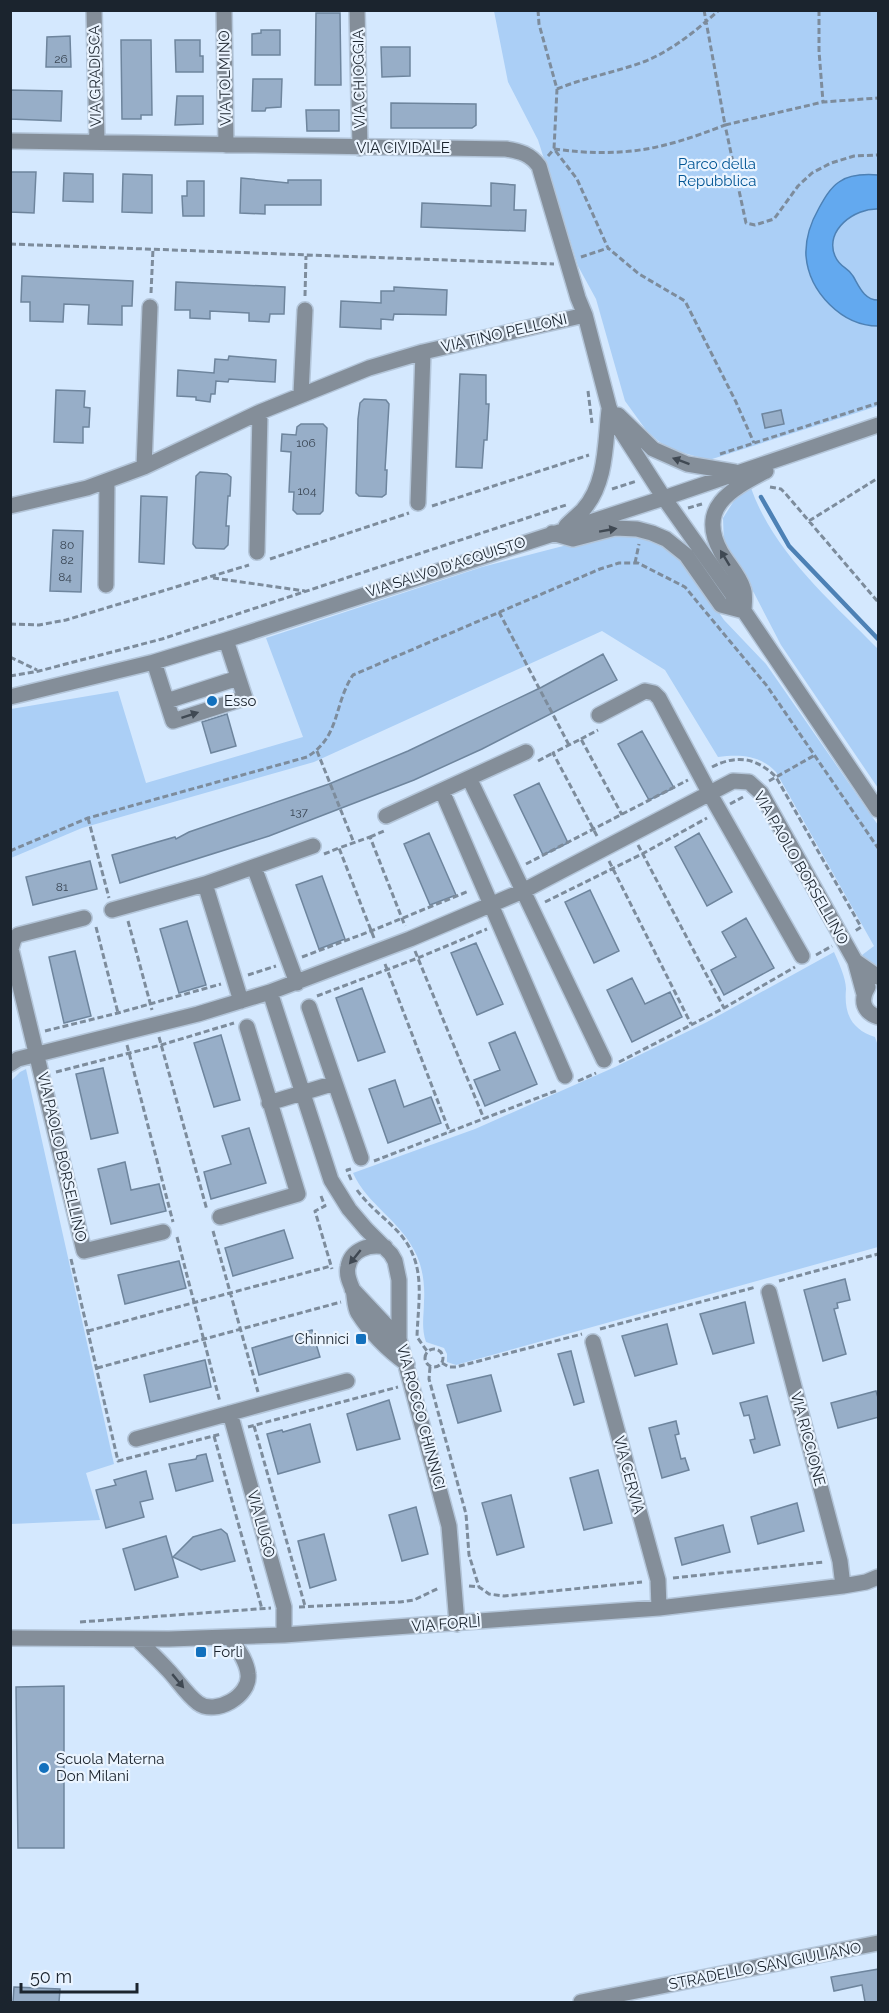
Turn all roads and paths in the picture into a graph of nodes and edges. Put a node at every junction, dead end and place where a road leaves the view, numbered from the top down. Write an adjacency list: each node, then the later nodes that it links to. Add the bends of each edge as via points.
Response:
1 (94, 10): 14 (street, VIA GRADISCA)
2 (224, 10): 15 (street, VIA TOLMINO)
3 (357, 10): 16 (street, VIA CHIOGGIA)
4 (538, 10): 9 (path)
5 (705, 10): 8 (path)
6 (719, 10): 8 (path)
7 (819, 10): 11 (path)
8 (707, 21): 9 (path, via 669,50 645,61); 12 (path)
9 (557, 89): 17 (path)
10 (879, 98): 11 (path)
11 (823, 102): 12 (path)
12 (725, 125): 17 (path, via 655,149 589,154); 18 (path, via 746,223 755,225 774,219 812,173 854,156)
13 (10, 141): 14 (street, VIA CIVIDALE)
14 (97, 142): 15 (street, VIA CIVIDALE)
15 (226, 145): 16 (street, VIA CIVIDALE)
16 (360, 148): 19 (street, VIA CIVIDALE, via 506,149 525,153)
17 (554, 150): 19 (path); 21 (path, via 577,179)
18 (879, 155)
19 (539, 166): 24 (street)
20 (10, 244): 22 (path)
21 (608, 248): 24 (path); 36 (path, via 639,274 685,301)
22 (153, 249): 23 (path); 25 (path)
23 (306, 255): 24 (path, via 551,265); 26 (path)
24 (567, 261): 27 (street)
25 (150, 307): 40 (street)
26 (305, 310): 30 (street)
27 (585, 315): 28 (street, VIA TINO PELLONI); 32 (street)
28 (423, 352): 30 (street, VIA TINO PELLONI); 50 (street, VIA TINO PELLONI)
29 (587, 386): 35 (path)
30 (301, 394): 33 (street, VIA TINO PELLONI)
31 (879, 403): 36 (path)
32 (609, 407): 39 (street, one-way to 32, via 653,450); 42 (street); 46 (street, via 600,480)
33 (260, 412): 40 (street, VIA TINO PELLONI); 54 (street)
34 (879, 425): 37 (street, VIA SALVO D'ACQUISTO)
35 (592, 430)
36 (754, 443): 39 (path)
37 (821, 444): 41 (street, VIA SALVO D'ACQUISTO); 48 (street, via 737,487)
38 (595, 453): 50 (path)
39 (687, 464): 41 (street)
40 (144, 467): 44 (street, VIA TINO PELLONI)
41 (738, 473): 47 (street, VIA SALVO D'ACQUISTO)
42 (649, 476): 46 (path); 47 (street)
43 (879, 478): 52 (path)
44 (107, 481): 49 (street, VIA TINO PELLONI); 56 (street)
45 (762, 488): 52 (path, via 781,489)
46 (593, 495): 53 (street, via 584,510); 57 (path)
47 (664, 498): 51 (street); 53 (street, VIA SALVO D'ACQUISTO)
48 (721, 501): 51 (path, via 716,499); 59 (street, one-way to 48, via 744,589 713,531)
49 (10, 506)
50 (419, 507): 54 (path)
51 (674, 513): 59 (street)
52 (809, 521): 58 (path)
53 (556, 531): 59 (street, one-way to 59, via 573,539 615,528 652,533 686,555 721,605); 62 (street, VIA SALVO D'ACQUISTO)
54 (261, 558): 55 (path)
55 (212, 578): 57 (path); 61 (path, via 66,620 39,625)
56 (106, 585)
57 (307, 591): 65 (path, via 162,639)
58 (879, 602)
59 (744, 611): 76 (street)
60 (499, 612): 69 (path); 70 (path, via 353,675 329,737); 84 (path, via 619,563 645,565 685,587 767,686)
61 (10, 624)
62 (226, 640): 64 (street, VIA SALVO D'ACQUISTO); 64 (street, one-way to 62, via 173,721 244,698)
63 (10, 657): 65 (path)
64 (154, 662): 67 (street, VIA SALVO D'ACQUISTO)
65 (39, 671): 66 (path)
66 (10, 676)
67 (10, 696)
68 (599, 715): 72 (street, via 640,693 654,693)
69 (569, 745): 78 (path, via 581,739); 80 (path, via 553,753)
70 (317, 751): 79 (path); 82 (path)
71 (526, 752): 73 (street)
72 (699, 774): 75 (street); 78 (path); 99 (path, via 724,761 748,759 776,777 861,927)
73 (469, 778): 74 (street); 88 (street)
74 (442, 791): 77 (street); 90 (street)
75 (710, 794): 81 (street, VIA PAOLO BORSELLINO); 99 (street, VIA PAOLO BORSELLINO, via 733,781 749,782 757,789); 102 (street)
76 (879, 810)
77 (386, 816)
78 (622, 816): 80 (path)
79 (88, 818): 86 (path); 93 (path)
80 (594, 831): 85 (path); 88 (path)
81 (632, 835): 85 (street, VIA PAOLO BORSELLINO); 114 (path)
82 (354, 843): 94 (path, via 369,837); 97 (path, via 339,848)
83 (313, 846): 87 (street)
84 (879, 848)
85 (604, 850): 91 (street, VIA PAOLO BORSELLINO); 117 (path)
86 (10, 851)
87 (254, 867): 89 (street); 103 (street)
88 (514, 871): 91 (street)
89 (205, 884): 93 (street); 106 (street)
90 (483, 885): 92 (street); 94 (path)
91 (523, 891): 92 (street, VIA PAOLO BORSELLINO); 124 (street)
92 (492, 905): 98 (street, VIA PAOLO BORSELLINO); 125 (street)
93 (112, 910)
94 (402, 919): 97 (path); 98 (path)
95 (127, 920): 112 (path)
96 (90, 922): 115 (path); 120 (street, VIA PAOLO BORSELLINO, via 25,932 12,943)
97 (371, 931): 100 (path); 103 (path)
98 (410, 939): 100 (street, VIA PAOLO BORSELLINO); 129 (path)
99 (842, 939): 104 (street, VIA PAOLO BORSELLINO)
100 (379, 951): 108 (street, VIA PAOLO BORSELLINO); 130 (path)
101 (838, 955): 102 (path, via 833,945)
102 (806, 958): 114 (path)
103 (289, 961): 106 (path); 108 (street)
104 (855, 961): 105 (street); 110 (street)
105 (879, 977)
106 (235, 980): 111 (street); 112 (path)
107 (879, 981): 110 (street, via 867,987)
108 (297, 983): 109 (street, VIA PAOLO BORSELLINO)
109 (270, 993): 111 (street, VIA PAOLO BORSELLINO); 127 (street, VIA ROCCO CHINNICI)
110 (864, 994): 116 (street, via 865,1008)
111 (242, 1001): 118 (street, VIA PAOLO BORSELLINO)
112 (150, 1004): 115 (path); 118 (path)
113 (309, 1007): 126 (street)
114 (724, 1008): 117 (path)
115 (118, 1013): 120 (path)
116 (879, 1017)
117 (692, 1024): 124 (path)
118 (156, 1025): 121 (street, VIA PAOLO BORSELLINO); 133 (path)
119 (247, 1027): 128 (street)
120 (33, 1034): 122 (street, VIA PAOLO BORSELLINO)
121 (124, 1034): 122 (street, VIA PAOLO BORSELLINO); 134 (path)
122 (38, 1054): 123 (street, VIA PAOLO BORSELLINO); 134 (street, VIA PAOLO BORSELLINO, via 84,1251)
123 (10, 1064)
124 (605, 1065): 125 (path)
125 (569, 1081): 129 (path)
126 (335, 1083): 127 (street); 131 (street)
127 (303, 1094): 128 (street); 135 (street, VIA ROCCO CHINNICI, via 331,1180 349,1209)
128 (269, 1103): 133 (street, via 298,1194)
129 (484, 1119): 130 (path)
130 (450, 1133): 131 (path)
131 (361, 1163): 148 (path, via 347,1170 353,1185 402,1236 415,1260 420,1285 417,1337)
132 (321, 1195): 137 (path, via 325,1206 315,1211)
133 (213, 1219): 141 (path)
134 (171, 1230): 142 (path)
135 (385, 1247): 140 (street, one-way to 140, via 373,1245 356,1254 348,1266 349,1284); 146 (street, VIA ROCCO CHINNICI, via 395,1262 399,1280)
136 (879, 1254): 139 (path)
137 (331, 1266): 138 (path); 141 (path)
138 (333, 1275)
139 (770, 1286): 145 (path); 160 (street, VIA RICCIONE)
140 (345, 1291): 143 (path, via 341,1302); 146 (street); 150 (street, via 390,1352)
141 (230, 1293): 142 (path); 143 (path)
142 (194, 1304): 144 (path); 147 (path)
143 (240, 1329): 147 (path); 154 (path)
144 (88, 1331)
145 (589, 1335): 149 (path, via 456,1367); 163 (street, VIA CERVIA, via 658,1580)
146 (399, 1339): 150 (street, VIA ROCCO CHINNICI)
147 (203, 1340): 152 (path); 155 (path)
148 (428, 1352): 149 (path, via 432,1349 442,1353); 151 (path, via 424,1357)
149 (442, 1363): 151 (path, via 437,1368)
150 (407, 1364): 165 (street, VIA ROCCO CHINNICI, via 449,1526)
151 (430, 1367): 161 (path, via 429,1379 466,1514 469,1555)
152 (97, 1368)
153 (347, 1381): 154 (street)
154 (262, 1405): 155 (street)
155 (227, 1414): 158 (street); 166 (street, VIA LUGO, via 284,1608)
156 (254, 1426): 162 (path)
157 (214, 1436): 164 (path)
158 (136, 1439)
159 (879, 1577): 160 (street, VIA FORLÌ)
160 (843, 1586): 163 (street, VIA FORLÌ)
161 (479, 1587)
162 (305, 1606)
163 (659, 1608): 165 (street, VIA FORLÌ)
164 (262, 1609)
165 (458, 1623): 166 (street, VIA FORLÌ)
166 (284, 1635): 167 (street, VIA FORLÌ)
167 (230, 1637): 169 (street, VIA FORLÌ); 169 (street, one-way to 167, via 199,1705 216,1708 233,1701 249,1677)
168 (10, 1638): 169 (street, VIA FORLÌ)
169 (137, 1639)
170 (879, 1943): 171 (street, STRADELLO SAN GIULIANO)
171 (581, 2002)

